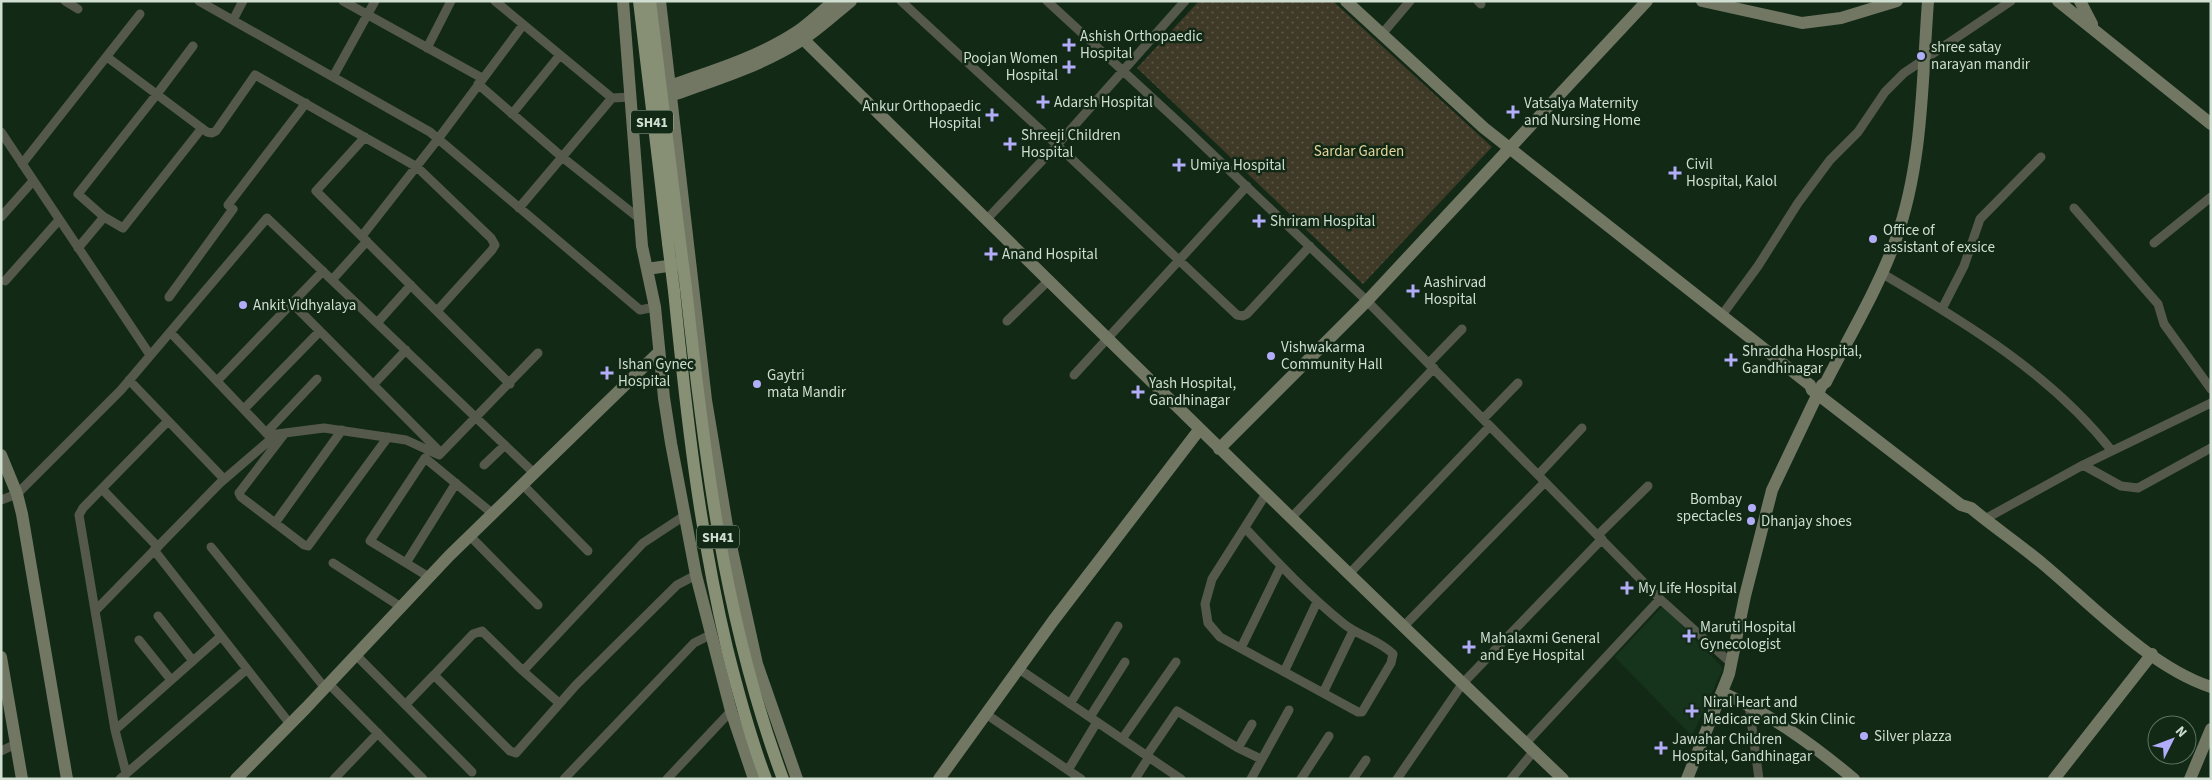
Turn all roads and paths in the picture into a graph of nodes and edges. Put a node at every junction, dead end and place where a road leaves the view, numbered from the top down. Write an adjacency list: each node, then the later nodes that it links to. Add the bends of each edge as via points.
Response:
1 (65, 1): 26 (street)
2 (199, 1): 29 (street)
3 (242, 1): 29 (street)
4 (343, 1): 28 (street)
5 (375, 1): 28 (street)
6 (451, 1): 35 (street)
7 (494, 1): 30 (street)
8 (622, 1): 44 (street)
9 (639, 1): 70 (main road, SH41)
10 (650, 1): 70 (main road, SH41)
11 (660, 1): 42 (street)
12 (834, 1): 33 (street)
13 (851, 1): 33 (street)
14 (901, 1): 53 (street)
15 (1047, 1): 39 (street)
16 (1185, 1): 39 (street)
17 (1346, 1): 32 (street)
18 (1410, 1): 32 (street)
19 (1647, 1): 54 (street)
20 (1702, 1): 21 (street, via 1802,23 1841,18)
21 (1897, 1)
22 (1928, 1): 38 (street)
23 (2011, 1): 38 (street)
24 (2058, 1): 31 (street)
25 (2080, 1): 31 (street)
26 (78, 9)
27 (140, 14): 37 (street)
28 (368, 15): 35 (street); 40 (street)
29 (233, 20): 40 (street)
30 (523, 25): 36 (street); 41 (street)
31 (2094, 29): 48 (street)
32 (1382, 34): 54 (street)
33 (800, 35): 42 (street); 68 (street)
34 (192, 46): 43 (street)
35 (427, 48): 41 (street)
36 (560, 55): 45 (street); 47 (street)
37 (107, 57): 43 (street); 57 (street)
38 (1924, 61): 78 (street, via 1912,179 1897,237); 90 (street, via 1904,73 1886,92 1858,132 1830,160)
39 (1122, 71): 53 (street); 60 (street)
40 (333, 77): 52 (street)
41 (480, 81): 47 (street); 52 (street)
42 (670, 91): 75 (street)
43 (157, 94): 49 (street); 65 (street, via 78,194)
44 (631, 97): 45 (street); 66 (street)
45 (612, 98): 55 (street)
46 (306, 103): 49 (street, via 255,75 216,131 212,133); 51 (street); 84 (street, via 228,205 233,209)
47 (512, 114): 55 (street)
48 (2211, 124)
49 (202, 128): 65 (street, via 123,228)
50 (1, 132): 57 (street)
51 (366, 137): 58 (street); 69 (street, via 316,191)
52 (438, 139): 58 (street); 62 (street)
53 (1057, 145): 68 (street); 74 (street)
54 (1510, 149): 85 (street); 90 (street)
55 (562, 157): 62 (street); 66 (street)
56 (2040, 157): 88 (street, via 1980,219 1964,266)
57 (22, 164): 59 (street)
58 (417, 167): 69 (street); 89 (street, via 495,244)
59 (33, 181): 64 (street); 67 (street)
60 (1246, 186): 72 (street); 74 (street)
61 (2211, 197): 71 (street)
62 (520, 208): 87 (street, via 640,310)
63 (2074, 208): 109 (street, via 2158,304 2160,318)
64 (1, 217)
65 (104, 217): 73 (street)
66 (640, 219): 76 (street)
67 (59, 220): 73 (street); 79 (street)
68 (986, 220): 81 (street)
69 (364, 239): 80 (street); 82 (street)
70 (674, 242): 83 (main road, SH41, bridge)
71 (2154, 243)
72 (1310, 246): 74 (street, via 1243,316 1238,315); 85 (street)
73 (78, 248): 100 (street)
74 (1179, 260): 96 (street)
75 (690, 262): 76 (street); 226 (street, via 706,400 728,532 756,664)
76 (647, 268): 87 (street)
77 (323, 271): 80 (street); 86 (street); 94 (street, via 267,218)
78 (1883, 274): 88 (street); 110 (street)
79 (5, 280)
80 (332, 280): 92 (street)
81 (1048, 281): 91 (street); 96 (street)
82 (411, 286): 89 (street); 92 (street)
83 (680, 289): 224 (main road, SH41, via 685,402 705,544 736,684); 225 (main road, SH41, via 718,536 746,665)
84 (169, 297)
85 (1367, 301): 101 (street); 125 (street)
86 (292, 303): 95 (street); 105 (street)
87 (655, 307): 98 (street)
88 (1942, 309): 126 (street, via 1984,335 2042,380 2095,430)
89 (437, 311): 107 (street)
90 (1722, 315): 110 (street)
91 (1007, 321)
92 (377, 323): 97 (street)
93 (1462, 330): 101 (street)
94 (170, 332): 100 (street); 105 (street)
95 (320, 332): 108 (street); 112 (street)
96 (1106, 338): 102 (street); 119 (street)
97 (406, 350): 108 (street); 113 (street)
98 (659, 352): 131 (street); 143 (street)
99 (538, 353): 107 (street)
100 (150, 355): 104 (street)
101 (1431, 366): 114 (street); 144 (street)
102 (1074, 375)
103 (317, 379): 121 (street)
104 (129, 380): 115 (street); 139 (street)
105 (217, 381): 112 (street)
106 (1518, 383): 114 (street)
107 (510, 384): 113 (street)
108 (373, 385): 127 (street)
109 (2211, 389)
110 (1820, 390): 145 (street, via 1961,505); 178 (street, via 1767,505); 190 (street, via 1779,493 1737,676)
111 (2211, 403): 126 (street)
112 (244, 409): 121 (street)
113 (476, 418): 123 (street); 127 (street)
114 (1484, 419): 116 (street)
115 (168, 421): 133 (street); 138 (street)
116 (1490, 426): 132 (street); 156 (street)
117 (1582, 428): 132 (street)
118 (342, 430): 120 (street, via 324,428); 122 (street); 146 (street)
119 (1199, 430): 125 (street); 180 (street)
120 (285, 433): 121 (street); 146 (street, via 239,493)
121 (269, 436): 133 (street)
122 (388, 437): 127 (street); 146 (street, via 312,543 304,545)
123 (505, 445): 129 (street); 131 (street)
124 (2211, 448): 130 (street, via 2138,488 2121,486)
125 (1219, 449): 140 (street)
126 (2112, 451): 130 (street)
127 (441, 453)
128 (1, 455): 139 (street)
129 (484, 465)
130 (2083, 465): 145 (street)
131 (535, 474): 136 (street)
132 (1538, 475): 134 (street)
133 (224, 479): 151 (street)
134 (1545, 482): 149 (street); 166 (street)
135 (456, 483): 142 (street); 154 (street); 154 (street, via 425,458 370,541)
136 (523, 485): 142 (street); 152 (street)
137 (1648, 486): 149 (street)
138 (102, 489): 151 (street); 163 (street, via 79,515)
139 (17, 494): 141 (street); 217 (street)
140 (1266, 494): 144 (street); 147 (street)
141 (1, 500)
142 (493, 514): 148 (street)
143 (684, 516): 157 (street); 181 (street, via 643,543)
144 (1292, 517): 156 (street)
145 (1985, 519): 172 (street)
146 (275, 523)
147 (1245, 528): 155 (street); 171 (street, via 1212,579 1205,604 1208,623 1220,637)
148 (470, 536): 158 (street); 161 (street)
149 (1600, 537): 159 (street); 186 (street)
150 (211, 548): 187 (street)
151 (156, 549): 163 (street); 169 (street)
152 (588, 550)
153 (333, 563): 162 (street)
154 (406, 563): 158 (street)
155 (1281, 566): 160 (street); 171 (street)
156 (1349, 574): 166 (street)
157 (696, 575): 168 (street); 191 (street, via 677,585)
158 (429, 577): 162 (street)
159 (1660, 599): 178 (street); 207 (street)
160 (1317, 602): 167 (street); 182 (street)
161 (538, 605)
162 (401, 607): 173 (street)
163 (95, 611): 202 (street)
164 (158, 616): 175 (street)
165 (1118, 626): 193 (street)
166 (1404, 626): 186 (street)
167 (1353, 631): 189 (street); 189 (street, via 1385,647 1393,654 1391,663 1362,712)
168 (712, 634): 196 (street); 221 (street, via 694,643)
169 (221, 636): 175 (street); 179 (street)
170 (139, 640): 185 (street)
171 (1241, 648): 182 (street)
172 (2152, 654): 188 (street, via 2177,673); 241 (street)
173 (356, 655): 187 (street); 192 (street)
174 (1, 657): 184 (street)
175 (193, 661): 185 (street)
176 (1125, 662): 198 (street)
177 (1176, 662): 205 (street)
178 (1731, 664): 190 (street)
179 (247, 669): 199 (street); 215 (street)
180 (1019, 669): 193 (street); 197 (street)
181 (523, 670): 183 (street, via 486,633 479,631); 191 (street)
182 (1284, 672): 189 (street)
183 (434, 675): 191 (street, via 514,753); 192 (street)
184 (3, 679): 206 (street)
185 (172, 680): 202 (street)
186 (1463, 683): 207 (street); 234 (street)
187 (327, 686): 199 (street); 203 (street)
188 (2211, 687)
189 (1324, 692)
190 (1726, 694): 194 (street); 237 (street); 238 (street)
191 (559, 703)
192 (406, 704): 214 (street)
193 (1070, 704): 198 (street)
194 (1749, 705): 239 (street); 240 (street, via 1815,746)
195 (1289, 710): 211 (street)
196 (731, 712): 222 (street); 223 (street)
197 (986, 714): 213 (street); 227 (street)
198 (1094, 720): 205 (street); 213 (street)
199 (290, 724): 218 (street)
200 (1252, 724): 208 (street)
201 (2211, 729): 242 (street)
202 (115, 730): 215 (street)
203 (378, 733): 219 (street); 220 (street)
204 (1329, 736): 232 (street)
205 (1122, 739): 210 (street)
206 (16, 744): 209 (street); 216 (street)
207 (1530, 747): 235 (street); 236 (street)
208 (1238, 748): 210 (street, via 1177,711); 211 (street)
209 (1, 751)
210 (1148, 756): 229 (street); 230 (street)
211 (1261, 759): 231 (street)
212 (1366, 760): 233 (street)
213 (1068, 770): 228 (street)
214 (472, 772)
215 (123, 776)
216 (22, 779)
217 (67, 779)
218 (236, 779)
219 (334, 779)
220 (423, 779)
221 (564, 779)
222 (667, 779)
223 (754, 779)
224 (766, 779)
225 (783, 779)
226 (798, 779)
227 (939, 779)
228 (1081, 779)
229 (1135, 779)
230 (1181, 779)
231 (1251, 779)
232 (1301, 779)
233 (1353, 779)
234 (1397, 779)
235 (1511, 779)
236 (1563, 779)
237 (1687, 779)
238 (1696, 779)
239 (1759, 779)
240 (1854, 779)
241 (2054, 779)
242 (2190, 779)

